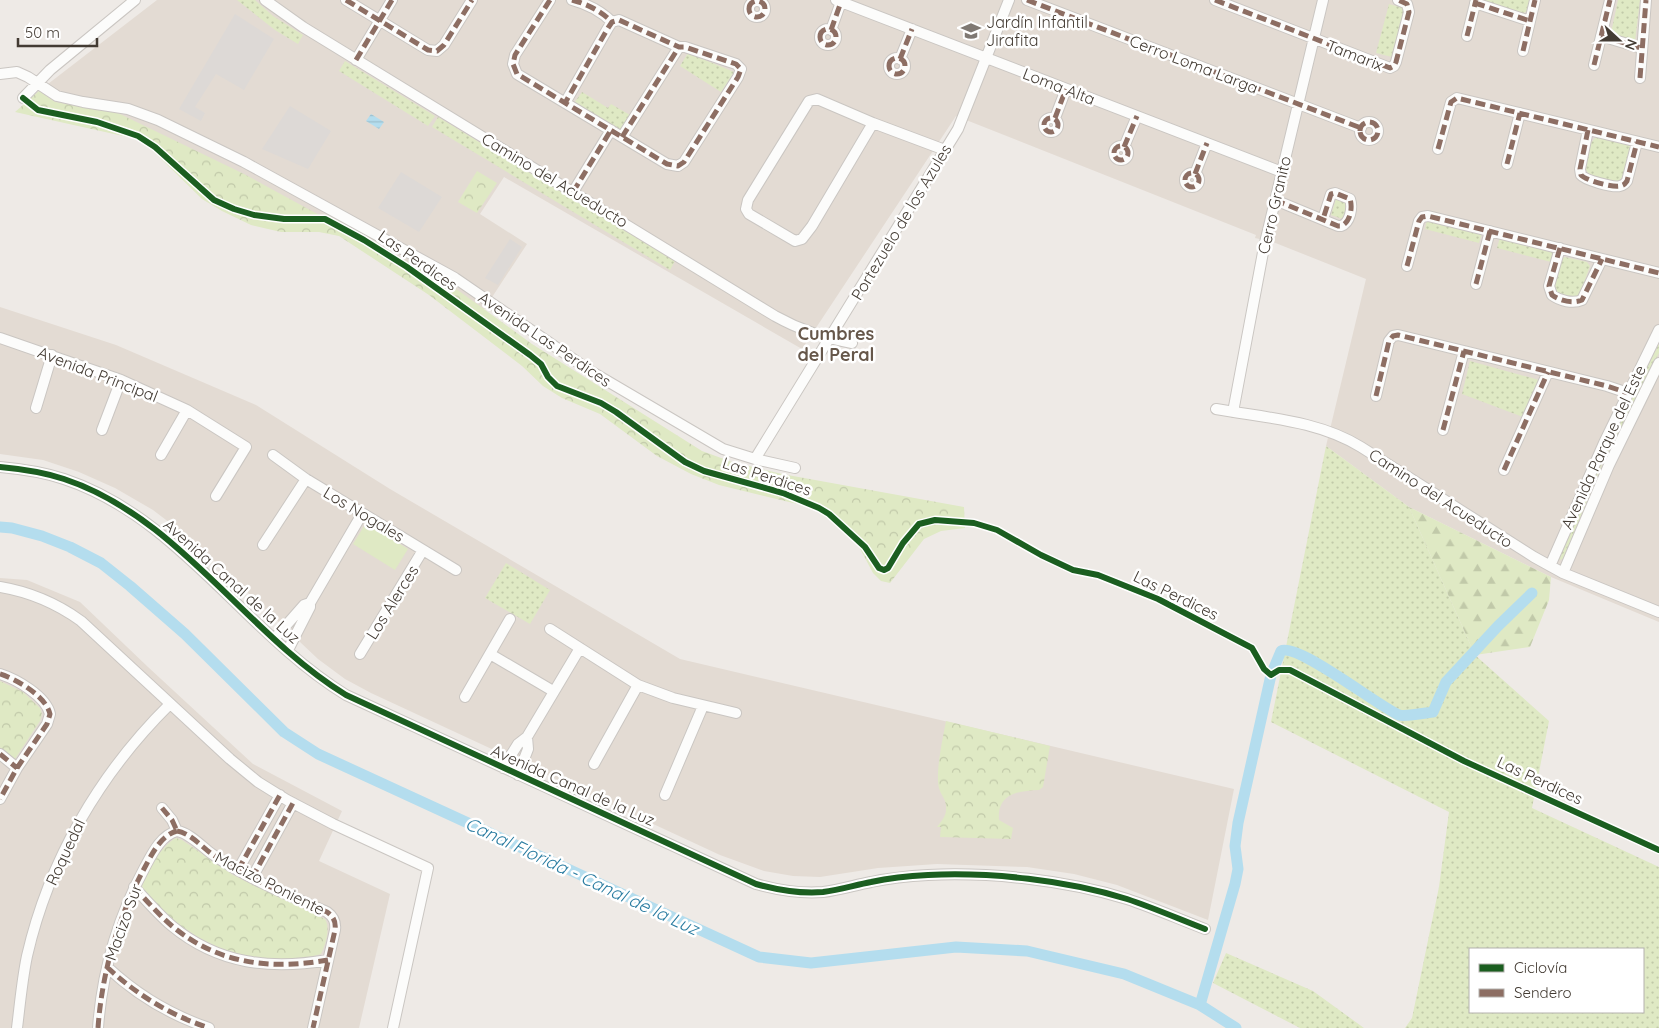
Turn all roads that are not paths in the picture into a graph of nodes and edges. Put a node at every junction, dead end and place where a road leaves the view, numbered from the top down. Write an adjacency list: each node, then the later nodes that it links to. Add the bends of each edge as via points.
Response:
1 (136, 0): 35 (street)
2 (265, 0): 31 (street, Camino del Acueducto)
3 (346, 0): 18 (street)
4 (392, 0): 18 (street)
5 (472, 0): 18 (street, via 437,51 428,50)
6 (550, 0): 38 (street, via 515,55 513,64 516,74)
7 (572, 0): 20 (street, via 586,4)
8 (1009, 0): 29 (street, Portezuelo de los Azules)
9 (1028, 0): 39 (street, Cerro Loma Larga)
10 (1215, 0): 24 (street)
11 (1323, 0): 24 (street, Cerro Granito)
12 (1398, 0): 24 (street, Tamarix, via 1405,2 1409,9 1396,62 1390,68)
13 (1535, 0): 19 (street)
14 (1610, 0): 23 (street)
15 (1646, 0): 27 (street)
16 (839, 1): 21 (street, Loma Alta); 25 (street, via 831,30 834,41)
17 (1475, 2): 19 (street); 22 (street)
18 (380, 21): 31 (street)
19 (1530, 21): 28 (street)
20 (612, 22): 26 (street, via 619,20); 38 (street)
21 (912, 29): 29 (street, Loma Alta); 30 (street)
22 (1467, 36)
23 (1601, 36): 27 (street); 32 (street)
24 (1314, 38): 39 (street, Cerro Granito)
25 (825, 44)
26 (679, 47): 47 (street); 47 (street, via 736,64 741,69 738,77 684,162 678,166 667,164)
27 (1641, 48): 34 (street)
28 (1523, 51)
29 (986, 58): 36 (street, Loma Alta); 53 (street, Portezuelo de los Azules, via 962,120)
30 (900, 59)
31 (356, 60): 57 (street, Camino del Acueducto)
32 (1594, 65)
33 (0, 74): 35 (street, via 17,72)
34 (1640, 78)
35 (32, 80): 37 (street); 85 (street, Avenida Las Perdices, via 57,96 128,108 244,162 455,278 592,372 723,449)
36 (1066, 89): 41 (street, Loma Alta); 42 (street)
37 (23, 98)
38 (565, 103): 45 (street)
39 (1298, 105): 44 (street, Cerro Loma Larga); 55 (street, Cerro Granito)
40 (1520, 113): 46 (street); 52 (street, via 1455,99 1451,102); 54 (street)
41 (1137, 116): 49 (street, Loma Alta); 50 (street)
42 (1055, 118)
43 (873, 123): 43 (street, via 802,239 795,241 749,214 746,209 748,200 809,101 817,100); 53 (street)
44 (1361, 128)
45 (611, 130): 47 (street); 57 (street)
46 (1588, 130): 48 (street); 48 (street, via 1581,175 1618,187 1627,181)
47 (622, 137)
48 (1637, 142): 51 (street)
49 (1207, 143): 55 (street, Loma Alta); 56 (street)
50 (1124, 146)
51 (1659, 147)
52 (1438, 149)
53 (945, 150): 68 (street, Portezuelo de los Azules)
54 (1507, 164)
55 (1282, 172): 58 (street, Cerro Granito)
56 (1195, 174)
57 (573, 192): 68 (street, Camino del Acueducto, via 775,316)
58 (1275, 200): 59 (street); 80 (street, Cerro Granito)
59 (1323, 219)
60 (1490, 231): 61 (street); 63 (street, via 1425,216 1418,221); 65 (street)
61 (1560, 248): 62 (street); 62 (street, via 1549,286 1552,296 1562,300 1582,300)
62 (1602, 259): 64 (street)
63 (1407, 266)
64 (1659, 273)
65 (1476, 284)
66 (1659, 330): 75 (street, Avenida Parque del Este)
67 (0, 338): 71 (street, Avenida Principal)
68 (829, 339): 69 (street, Camino del Acueducto); 85 (street, Portezuelo de los Azules)
69 (852, 343)
70 (1464, 351): 73 (street); 76 (street, via 1401,335 1393,336 1388,343); 82 (street)
71 (52, 356): 74 (street, Avenida Principal); 77 (street)
72 (1659, 363): 96 (street, Avenida Parque del Este, via 1609,465)
73 (1548, 372): 75 (street); 88 (street)
74 (122, 380): 79 (street, Avenida Principal); 81 (street)
75 (1628, 393): 94 (street, Avenida Parque del Este)
76 (1376, 396)
77 (36, 408)
78 (1216, 409): 80 (street, Camino del Acueducto)
79 (187, 410): 83 (street); 90 (street, Avenida Principal, via 246,447)
80 (1234, 412): 94 (street, Camino del Acueducto, via 1314,426 1348,439)
81 (102, 430)
82 (1443, 430)
83 (161, 455)
84 (273, 455): 89 (street, Los Nogales)
85 (755, 459): 87 (street, Avenida Las Perdices)
86 (0, 467): 102 (street, Avenida Canal de la Luz, via 63,478 111,500 162,534)
87 (795, 468)
88 (1504, 470)
89 (306, 479): 91 (street, Los Nogales); 92 (street)
90 (216, 496)
91 (362, 514): 93 (street, Los Nogales); 98 (street)
92 (263, 545)
93 (424, 550): 95 (street, Los Nogales); 105 (street, Los Alerces)
94 (1550, 566): 96 (street, Camino del Acueducto)
95 (456, 570)
96 (1563, 573): 99 (street, Camino del Acueducto)
97 (0, 587): 111 (street, via 38,597 66,611 99,636)
98 (310, 602): 102 (street); 104 (street)
99 (1659, 612)
100 (510, 619): 106 (street)
101 (550, 629): 103 (street)
102 (275, 638): 104 (street, Avenida Canal de la Luz)
103 (580, 648): 108 (street); 109 (street)
104 (288, 650): 118 (street, Avenida Canal de la Luz, via 346,695)
105 (360, 654)
106 (490, 654): 109 (street); 110 (street)
107 (0, 674): 117 (street, via 30,690 45,704 50,714)
108 (638, 685): 112 (street); 116 (street)
109 (553, 691): 114 (street)
110 (465, 697)
111 (170, 704): 121 (street, via 240,768); 132 (street, Roquedal, via 107,777 67,845 35,925)
112 (703, 706): 113 (street); 120 (street)
113 (736, 712)
114 (527, 737): 118 (street, via 518,744); 119 (street, via 528,749)
115 (0, 754): 117 (street)
116 (594, 764)
117 (17, 768): 122 (street)
118 (503, 768): 119 (street, Avenida Canal de la Luz)
119 (518, 775): 129 (street, Avenida Canal de la Luz, via 769,887 796,892 824,892 929,875 1025,879 1104,893)
120 (665, 795)
121 (280, 796): 123 (street); 126 (street)
122 (0, 799)
123 (293, 803): 127 (street); 136 (street, via 428,868)
124 (162, 808): 125 (street, Macizo Poniente)
125 (177, 831): 126 (street, Macizo Poniente); 128 (street, Macizo Sur, via 161,842)
126 (238, 870): 127 (street, Macizo Poniente)
127 (252, 878): 130 (street, Macizo Poniente, via 327,912 334,920 335,930)
128 (134, 887): 130 (street, via 172,927 222,956 277,965); 131 (street, Macizo Sur)
129 (1205, 929)
130 (328, 960): 135 (street)
131 (107, 967): 133 (street, Macizo Sur); 134 (street, via 134,991 182,1018)
132 (17, 1028)
133 (98, 1028)
134 (209, 1028)
135 (313, 1028)
136 (393, 1028)

